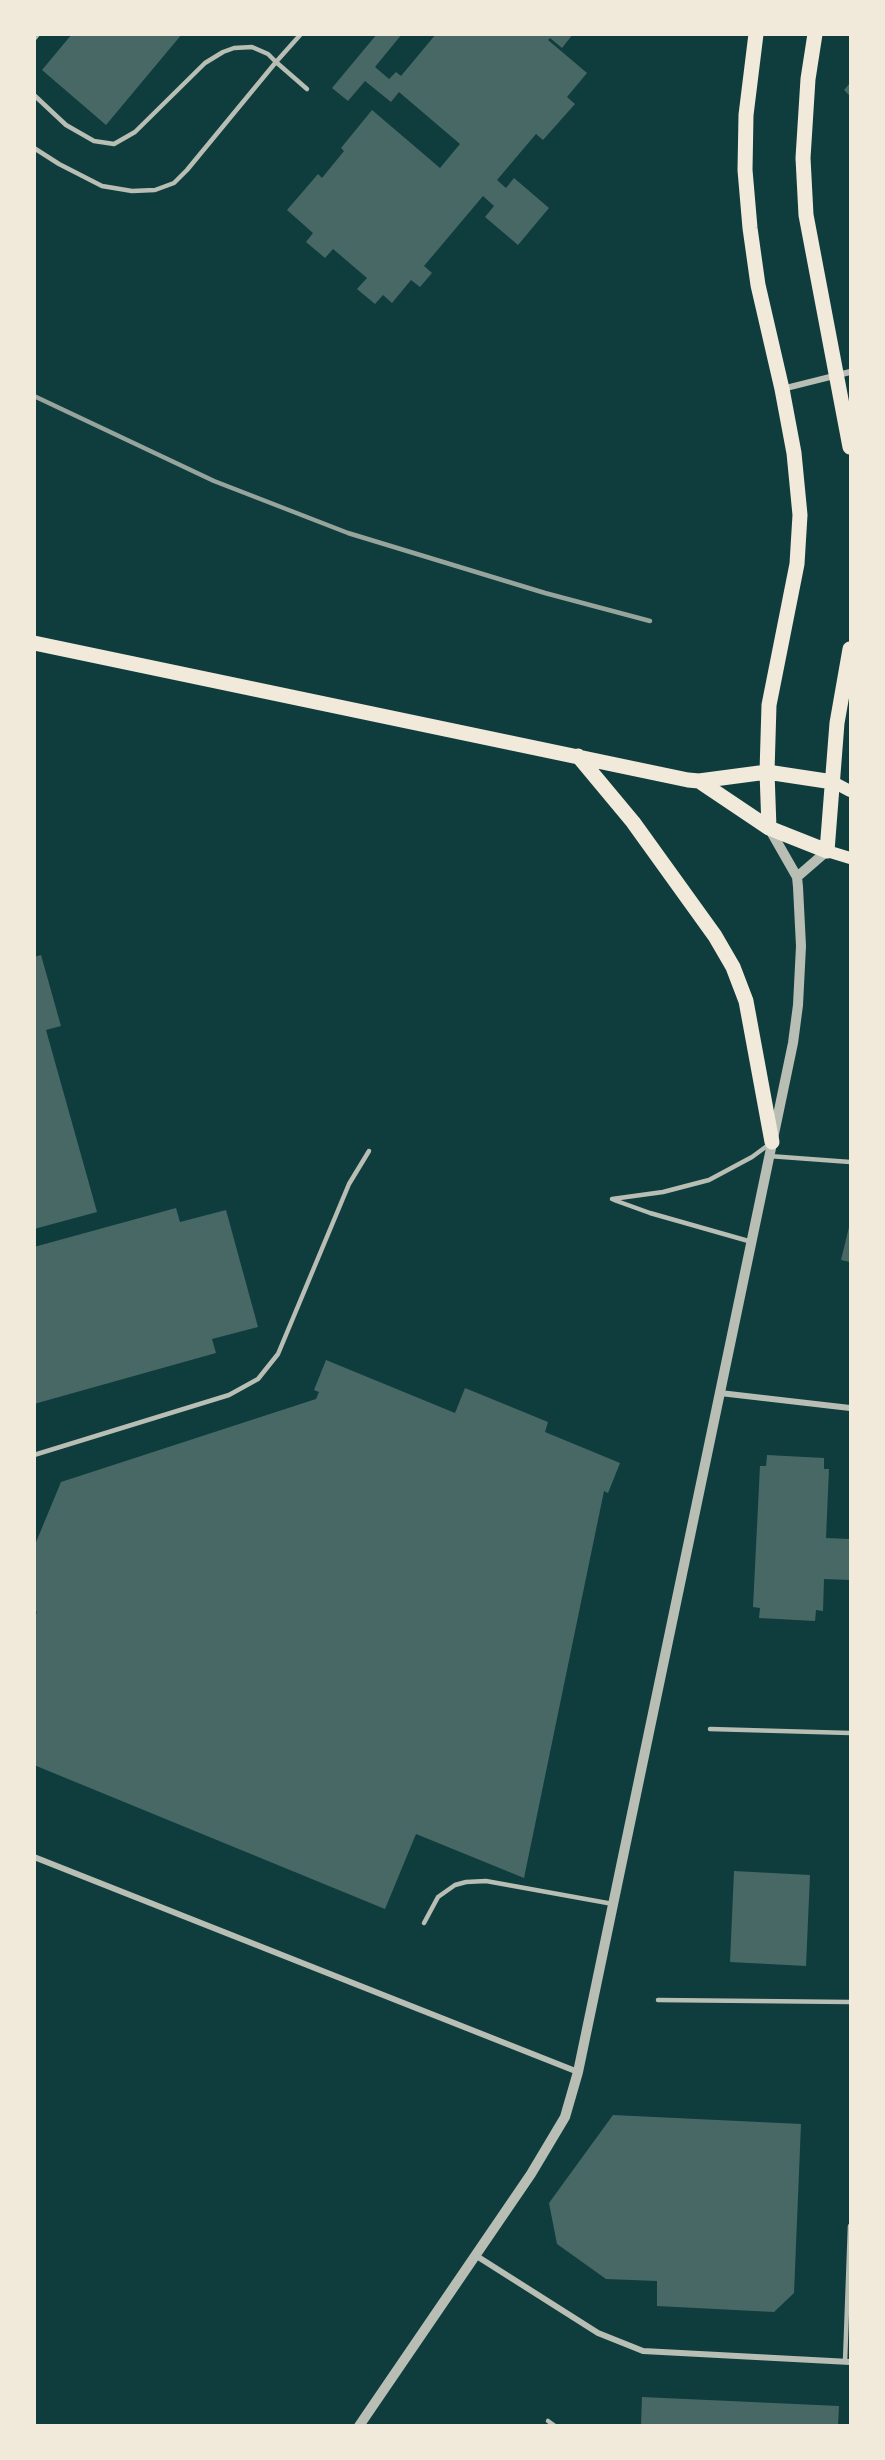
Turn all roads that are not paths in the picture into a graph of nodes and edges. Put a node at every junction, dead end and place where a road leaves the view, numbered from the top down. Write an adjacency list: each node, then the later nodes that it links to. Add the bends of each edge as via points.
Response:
1 (38, 34): 5 (lane)
2 (301, 34): 6 (lane)
3 (756, 34): 11 (main road, via 746,115 745,170 758,285)
4 (815, 34): 10 (main road, via 808,79 804,187 810,244)
5 (34, 39)
6 (276, 62): 7 (lane); 8 (lane, via 252,47 223,52 205,63 135,132 114,144 94,141 66,125); 9 (lane, via 174,183 154,190 132,191 102,186)
7 (307, 89)
8 (34, 95)
9 (34, 148)
10 (844, 373): 11 (street); 12 (main road)
11 (782, 389): 16 (main road, via 800,515 797,564 769,705)
12 (850, 447)
13 (34, 643): 15 (main road)
14 (850, 649): 18 (main road, via 837,723)
15 (578, 756): 17 (main road); 24 (main road, via 633,822 733,967 746,1001)
16 (766, 771): 17 (main road); 18 (main road); 20 (main road)
17 (699, 781): 20 (main road)
18 (833, 782): 19 (main road); 21 (main road)
19 (850, 791)
20 (769, 828): 21 (main road); 23 (street)
21 (827, 851): 22 (main road); 23 (street)
22 (850, 858)
23 (797, 877): 24 (street, via 801,945 798,1005)
24 (770, 1149): 26 (lane); 27 (street); 27 (lane, via 709,1180 612,1199)
25 (369, 1151): 30 (lane, via 349,1184 278,1354 258,1379 229,1395)
26 (850, 1162)
27 (752, 1242): 28 (street)
28 (720, 1392): 29 (street); 34 (street)
29 (850, 1407)
30 (34, 1455)
31 (710, 1729): 32 (lane)
32 (850, 1733)
33 (34, 1857): 38 (street)
34 (614, 1904): 35 (lane, via 486,1881 466,1882 438,1897); 38 (street)
35 (424, 1923)
36 (658, 2000): 37 (lane)
37 (850, 2002)
38 (578, 2072): 40 (street, via 565,2117)
39 (850, 2226): 41 (lane)
40 (475, 2254): 41 (street, via 598,2333 643,2351); 43 (street)
41 (848, 2362)
42 (548, 2421): 44 (lane)
43 (359, 2426)
44 (555, 2426)

